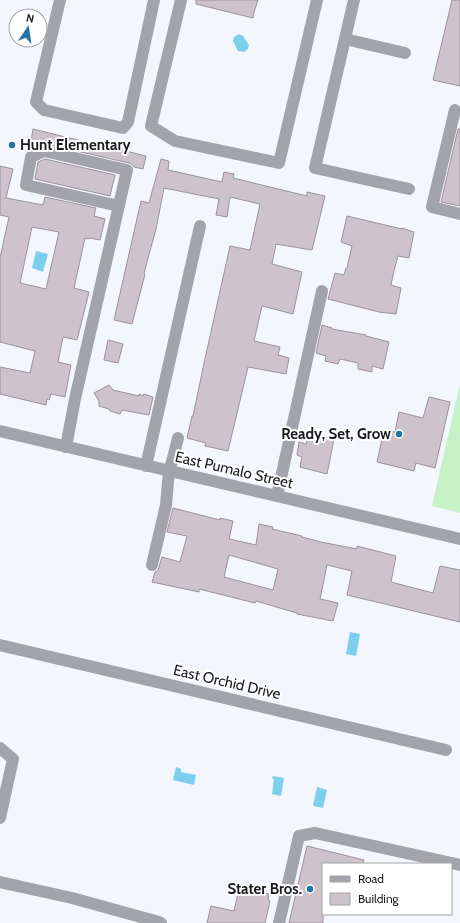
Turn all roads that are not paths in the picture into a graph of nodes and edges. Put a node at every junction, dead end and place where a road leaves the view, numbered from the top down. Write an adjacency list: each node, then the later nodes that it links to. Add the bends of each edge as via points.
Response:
1 (60, 0): 2 (street, via 36,102 44,110 123,128 128,122)
2 (154, 0)
3 (181, 0): 4 (street, via 151,126 175,141 279,163)
4 (317, 0)
5 (354, 0): 6 (street)
6 (345, 39): 7 (street); 9 (street, via 315,168)
7 (405, 53)
8 (455, 110): 11 (street, via 432,207)
9 (409, 189)
10 (119, 206): 10 (street, via 127,170 44,151 31,157 26,184); 16 (street)
11 (460, 214)
12 (200, 226): 17 (street)
13 (322, 291): 19 (street)
14 (0, 431): 16 (street, East Pumalo Street)
15 (178, 438): 18 (street)
16 (66, 447): 17 (street, East Pumalo Street)
17 (146, 466): 18 (street, East Pumalo Street)
18 (169, 471): 19 (street, East Pumalo Street); 21 (street, via 166,505)
19 (277, 496): 20 (street, East Pumalo Street)
20 (460, 539)
21 (152, 565)
22 (0, 645): 24 (street, East Orchid Drive)
23 (0, 748): 25 (street, via 13,758)
24 (446, 750)
25 (0, 818)
26 (451, 863): 29 (street, via 316,833 299,836)
27 (0, 882): 28 (street, via 72,898)
28 (161, 923)
29 (279, 923)

